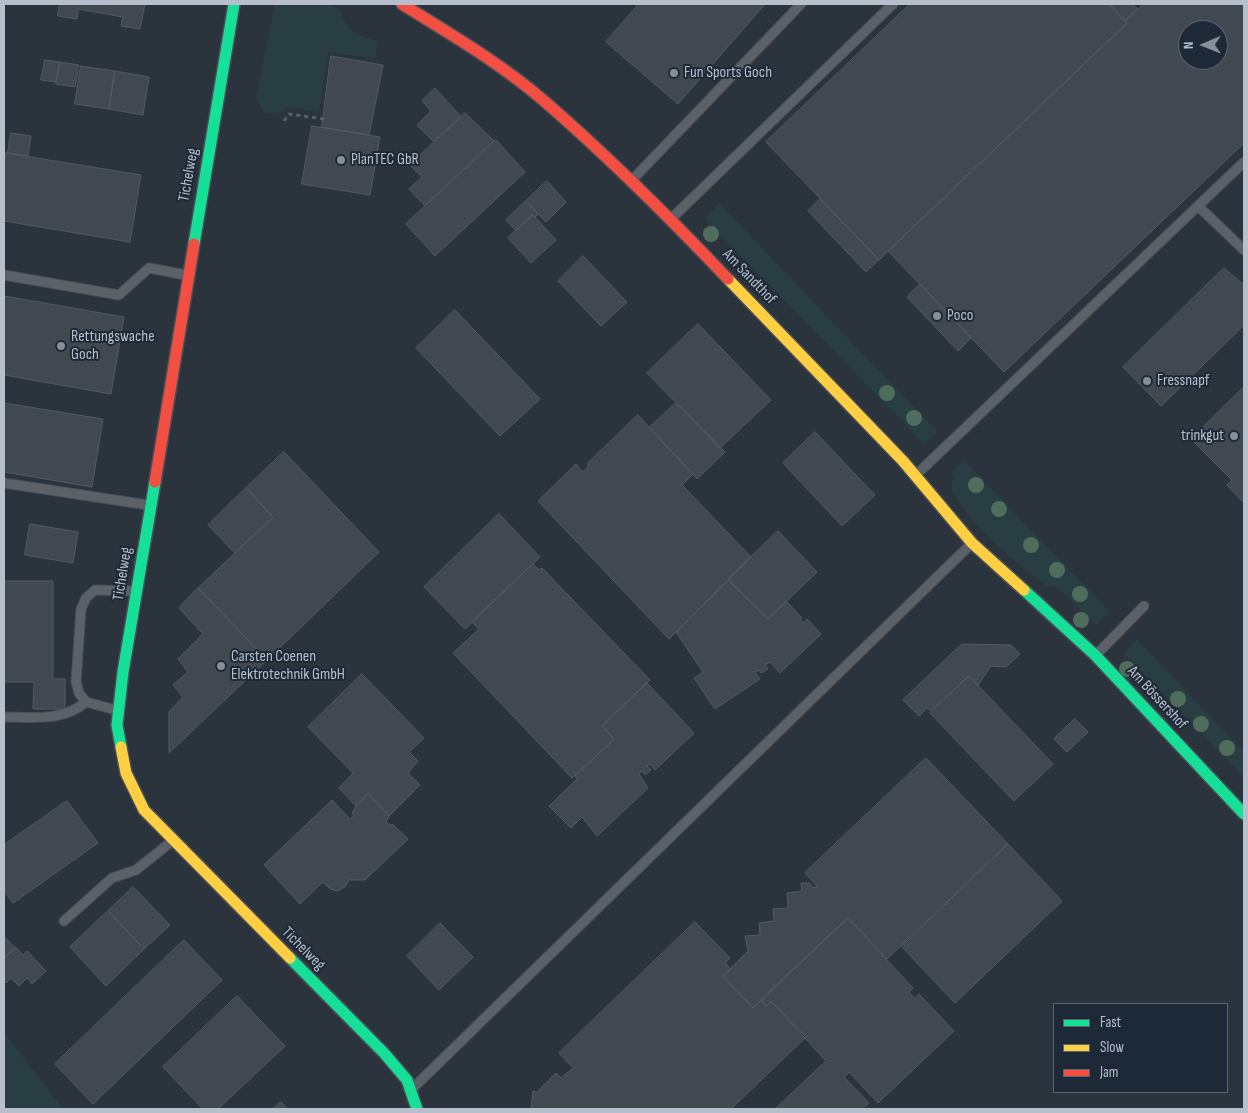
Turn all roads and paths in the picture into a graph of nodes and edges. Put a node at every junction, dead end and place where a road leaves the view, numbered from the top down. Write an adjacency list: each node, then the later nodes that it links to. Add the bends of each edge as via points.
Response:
1 (234, 4): 13 (street, Tichelweg)
2 (402, 4): 8 (street, Am Sandthof, via 484,56 542,99)
3 (801, 4): 8 (lane)
4 (893, 4): 10 (lane)
5 (324, 119): 6 (path, via 288,114)
6 (284, 121)
7 (1244, 162): 9 (lane)
8 (631, 181): 10 (street, Am Sandthof)
9 (1198, 206): 11 (lane); 14 (lane)
10 (671, 219): 14 (street, Am Sandthof)
11 (1244, 250)
12 (4, 275): 13 (lane, via 119,295 149,268)
13 (189, 276): 16 (street, Tichelweg)
14 (915, 476): 17 (street, Am Sandthof)
15 (4, 484): 16 (lane)
16 (151, 506): 18 (street, Tichelweg)
17 (972, 543): 20 (street, Am Sandthof); 28 (lane)
18 (136, 592): 22 (lane, via 95,590 86,598 75,671 79,694); 23 (street, Tichelweg)
19 (1144, 606): 21 (lane)
20 (1043, 607): 21 (street, Am Bössershof)
21 (1096, 655): 25 (street, Am Bössershof)
22 (86, 702): 23 (lane); 24 (lane, via 64,716)
23 (119, 710): 26 (street, Tichelweg, via 117,725 126,773 144,810)
24 (4, 718)
25 (1244, 814)
26 (173, 840): 27 (lane, via 136,870 112,878); 28 (street, Tichelweg, via 384,1053 407,1080)
27 (64, 921)
28 (410, 1091): 29 (street, Tichelweg)
29 (417, 1109)

